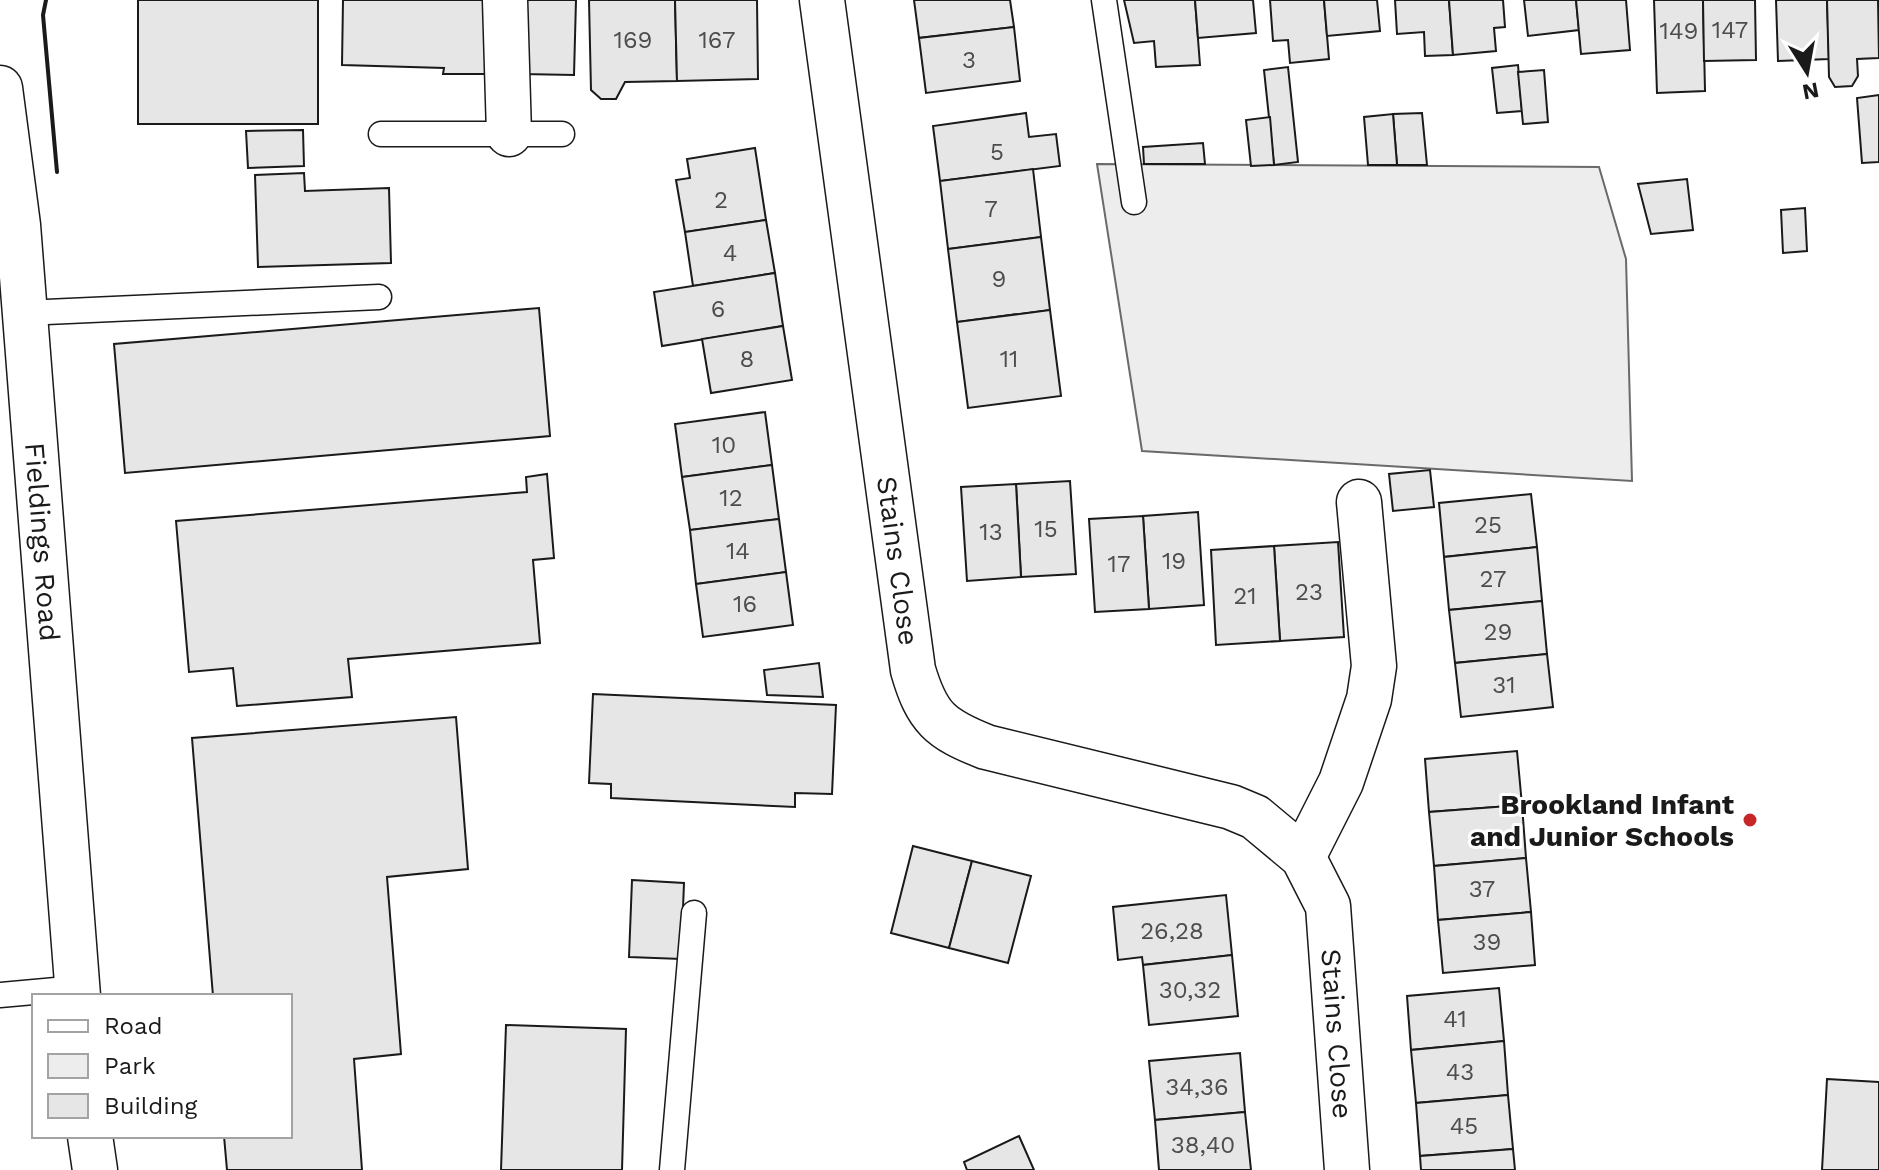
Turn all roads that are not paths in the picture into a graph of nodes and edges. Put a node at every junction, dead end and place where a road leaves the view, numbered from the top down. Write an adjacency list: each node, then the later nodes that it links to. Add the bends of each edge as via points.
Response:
1 (505, 0): 6 (street)
2 (822, 0): 13 (street, Stains Close, via 913,670 924,706 950,731 986,747 1231,807 1255,817)
3 (1104, 0): 8 (lane)
4 (0, 88): 9 (street, Fieldings Road)
5 (381, 134): 6 (lane)
6 (509, 134): 7 (lane)
7 (562, 134)
8 (1134, 202)
9 (9, 226): 11 (street, Fieldings Road)
10 (379, 297): 11 (lane)
11 (24, 313): 15 (street, Fieldings Road)
12 (1359, 502): 13 (street, via 1374,666 1369,699 1341,782)
13 (1303, 857): 20 (street, Stains Close, via 1328,906)
14 (694, 913): 19 (lane)
15 (78, 992): 16 (lane)
16 (0, 995)
17 (90, 1138): 18 (street)
18 (95, 1170)
19 (672, 1170)
20 (1347, 1170)

